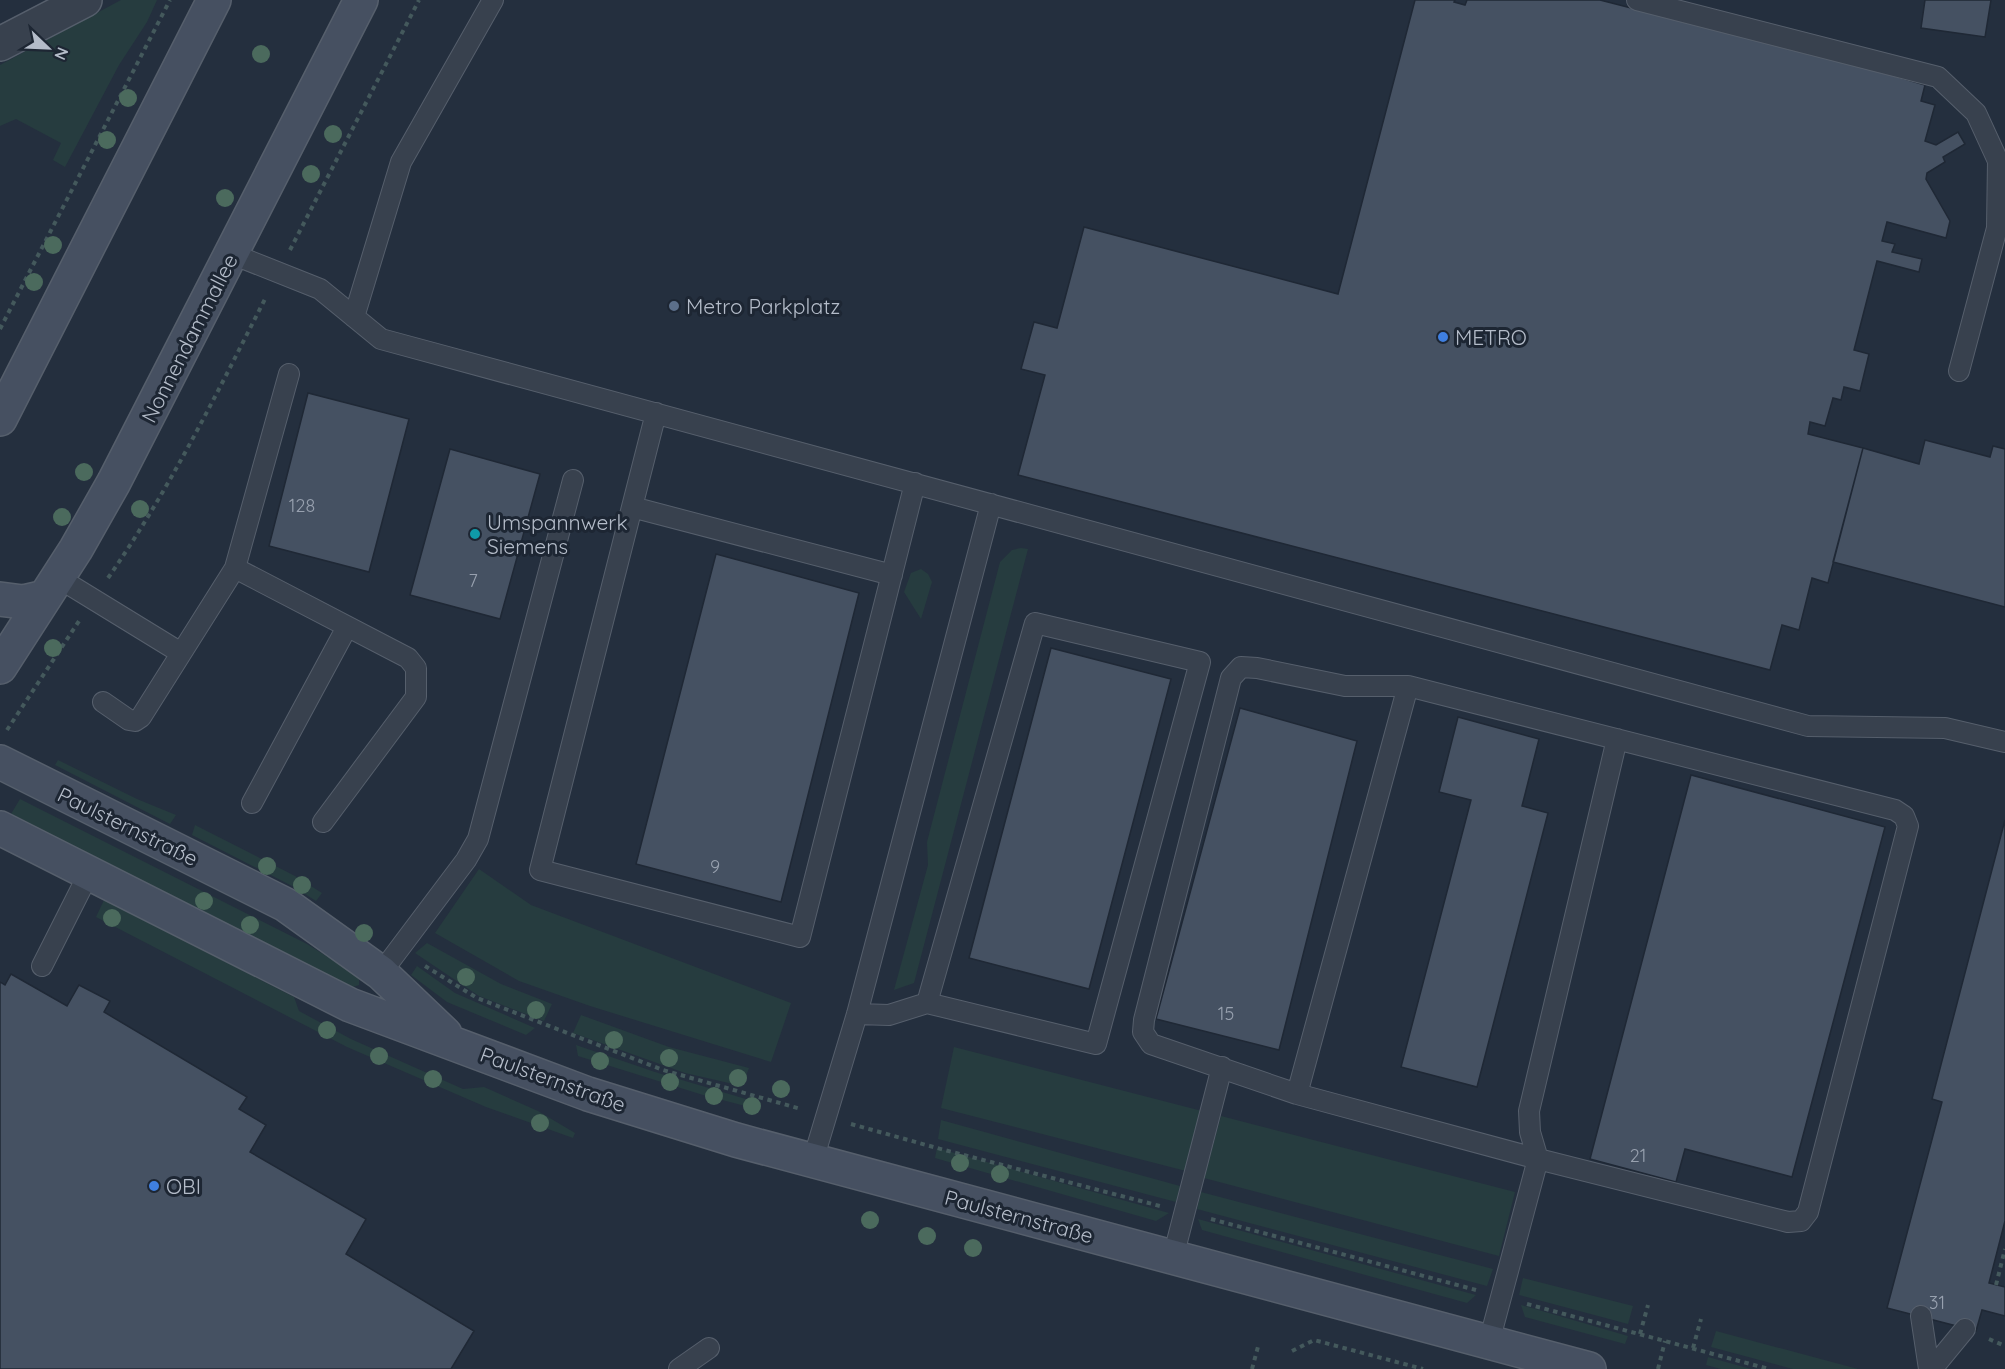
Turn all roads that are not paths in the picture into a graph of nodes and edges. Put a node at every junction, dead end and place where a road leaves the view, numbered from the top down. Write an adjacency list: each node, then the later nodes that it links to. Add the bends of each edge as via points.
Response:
1 (85, 0): 6 (street)
2 (214, 0): 12 (main road)
3 (361, 0): 7 (main road, Nonnendammallee)
4 (493, 0): 8 (lane, via 401,162)
5 (1637, 0): 9 (lane, via 1938,76 1976,113 1998,160 1997,228)
6 (0, 44)
7 (232, 254): 8 (lane, via 320,289); 19 (main road, Nonnendammallee, via 114,482)
8 (354, 317): 11 (lane, via 381,339)
9 (1959, 371)
10 (289, 374): 17 (lane)
11 (656, 413): 14 (lane); 16 (lane)
12 (0, 419)
13 (573, 480): 34 (lane, via 478,839)
14 (915, 483): 15 (lane); 18 (lane)
15 (991, 504): 27 (lane, via 1808,726 1945,728); 36 (lane)
16 (632, 507): 18 (lane); 18 (lane, via 540,870 800,937)
17 (235, 568): 21 (lane); 22 (lane)
18 (892, 575)
19 (51, 587): 20 (main road, via 23,602); 22 (lane, via 93,599); 23 (main road, Nonnendammallee)
20 (0, 599)
21 (347, 627): 29 (lane); 30 (lane, via 413,663 416,697)
22 (181, 653): 25 (lane, via 135,722)
23 (0, 667)
24 (1408, 686): 26 (lane); 38 (lane, via 1345,686 1241,667 1231,678 1143,1032 1151,1044); 39 (lane)
25 (103, 702)
26 (1617, 739): 40 (lane, via 1529,1111); 40 (lane, via 1894,810 1904,816 1908,826 1808,1212 1801,1221 1788,1222)
27 (2005, 742)
28 (2, 749): 34 (main road, Paulsternstraße, via 286,905)
29 (252, 803)
30 (323, 822)
31 (0, 828): 32 (main road, Paulsternstraße)
32 (88, 873): 33 (lane); 37 (main road, Paulsternstraße, via 350,1005)
33 (42, 966)
34 (381, 973): 37 (main road, Paulsternstraße)
35 (927, 1003): 35 (lane, via 1035,623 1200,662 1096,1044); 36 (lane, via 889,1015)
36 (857, 1014): 41 (lane)
37 (454, 1043): 41 (main road, Paulsternstraße, via 588,1094)
38 (1222, 1067): 39 (lane); 42 (lane)
39 (1297, 1094): 40 (lane)
40 (1538, 1159): 45 (lane)
41 (813, 1160): 42 (main road, Paulsternstraße)
42 (1173, 1257): 45 (main road, Paulsternstraße)
43 (1921, 1317): 50 (lane)
44 (1965, 1329): 50 (lane)
45 (1489, 1342): 47 (main road, Paulsternstraße)
46 (709, 1348): 48 (lane)
47 (1553, 1364): 49 (main road, Paulsternstraße)
48 (679, 1369)
49 (1589, 1369)
50 (1931, 1369)

